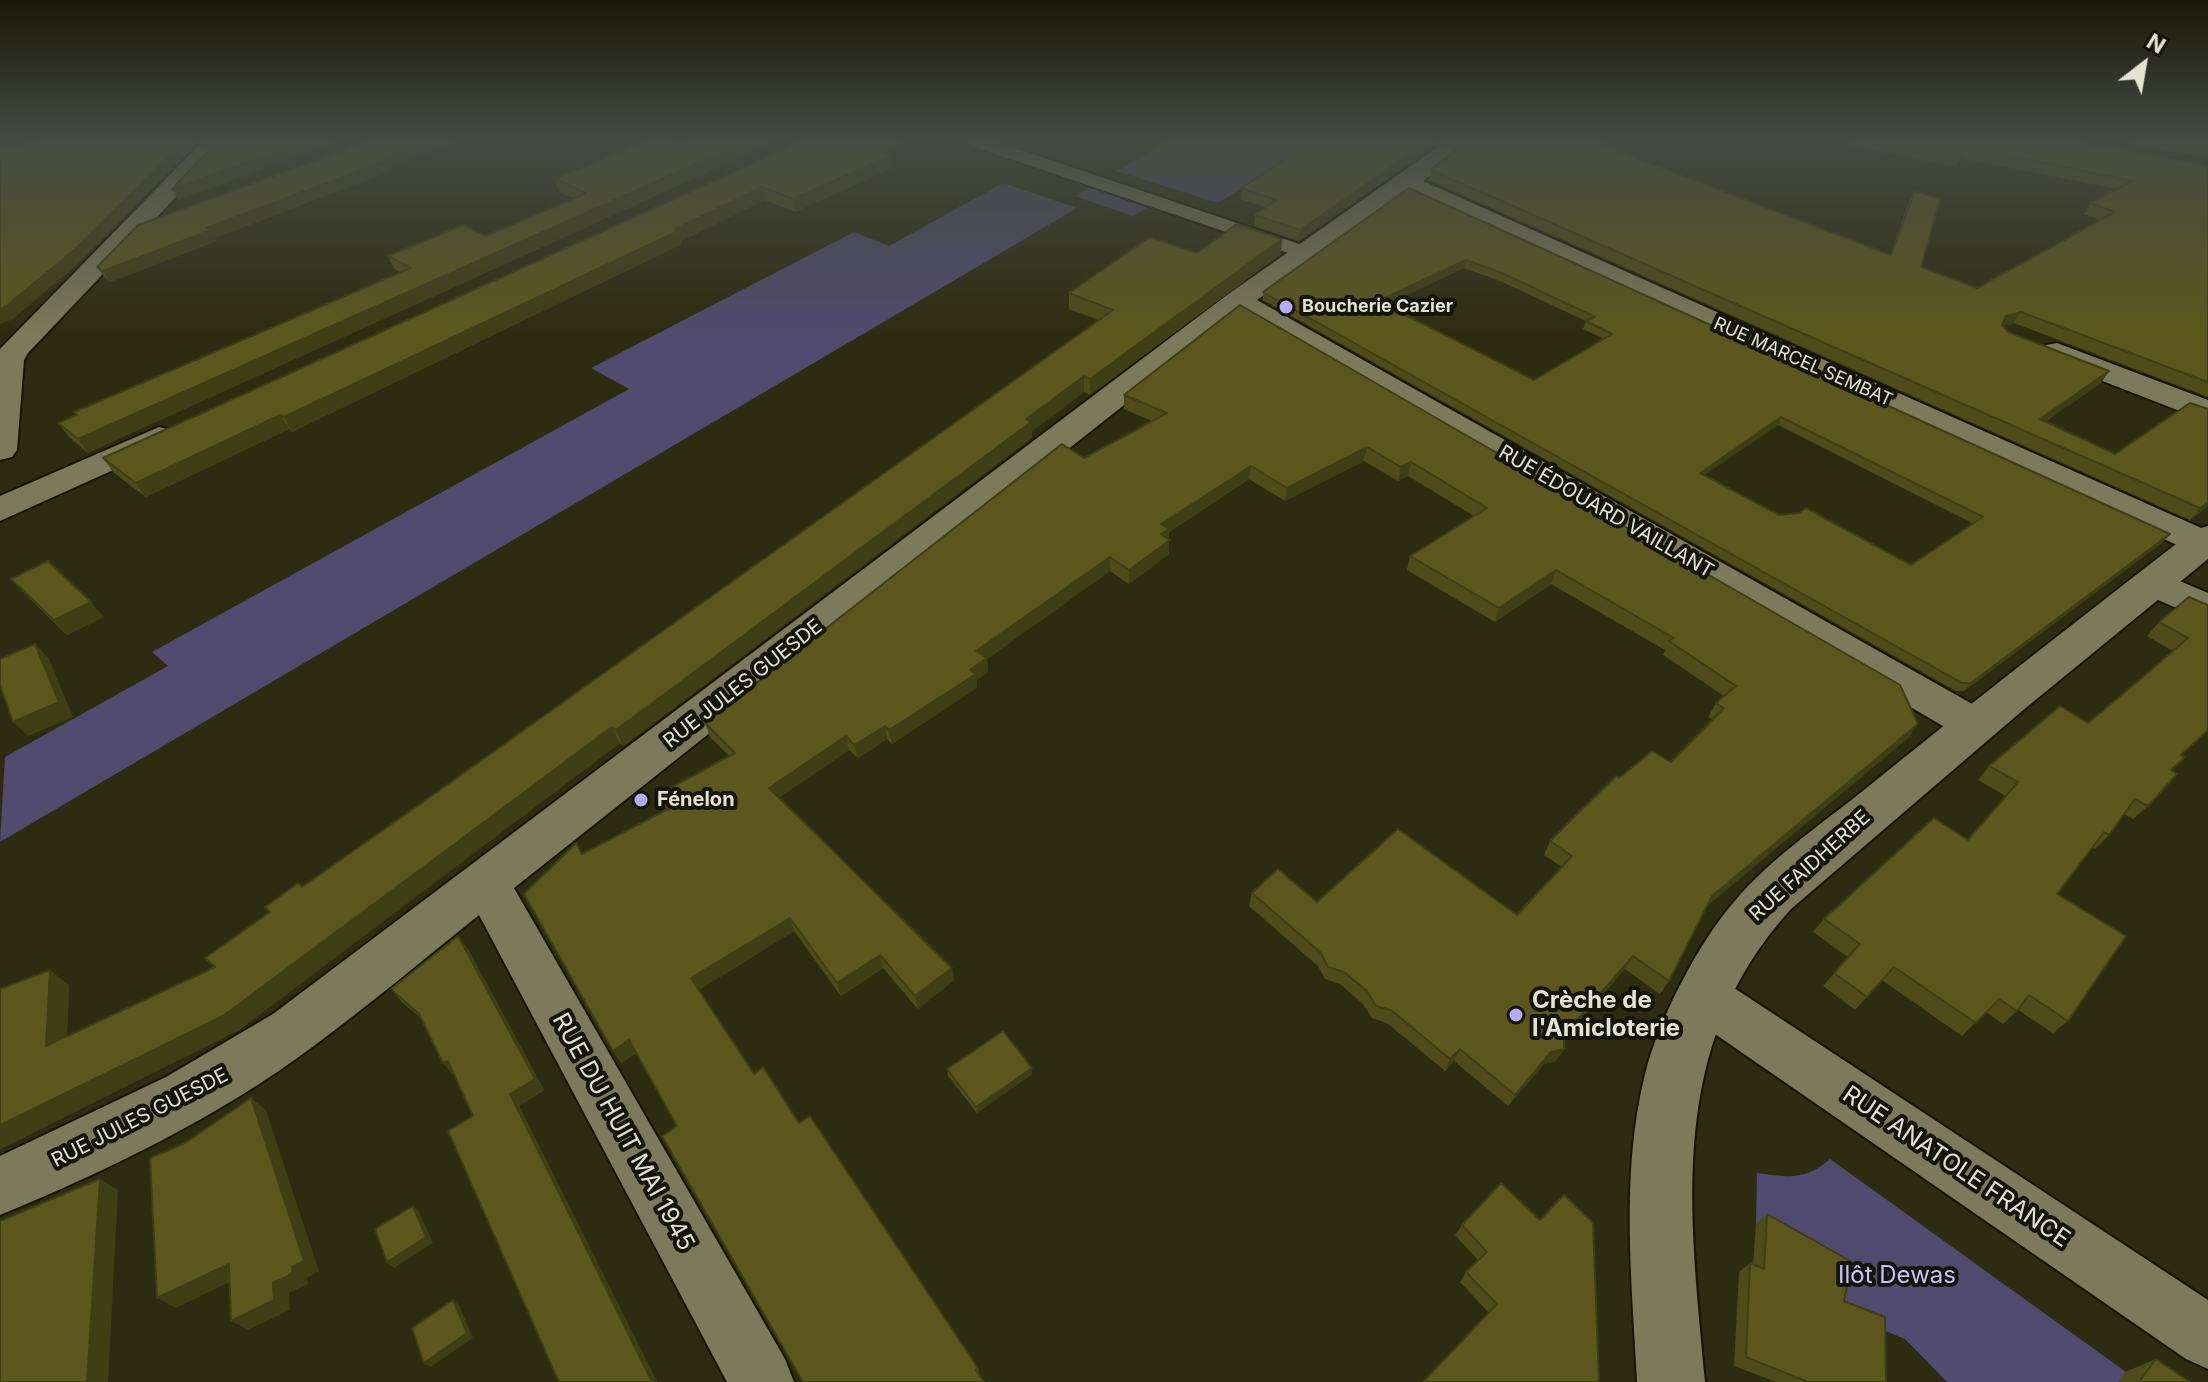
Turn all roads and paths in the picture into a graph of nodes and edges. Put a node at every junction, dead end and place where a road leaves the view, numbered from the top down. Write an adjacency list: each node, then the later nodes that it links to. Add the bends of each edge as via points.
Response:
1 (154, 206): 6 (street)
2 (1169, 206): 7 (street)
3 (1367, 206): 7 (street, RUE JULES GUESDE)
4 (1460, 206): 15 (street, RUE MARCEL SEMBAT)
5 (187, 209): 6 (street)
6 (133, 228): 10 (street)
7 (1304, 252): 8 (street, RUE JULES GUESDE)
8 (1237, 301): 18 (street, RUE ÉDOUARD VAILLANT); 19 (street, RUE JULES GUESDE)
9 (2027, 340): 11 (street)
10 (4, 361): 13 (street)
11 (2208, 412)
12 (186, 425): 14 (street)
13 (0, 450)
14 (0, 510)
15 (2206, 541): 16 (street, RUE FAIDHERBE)
16 (2154, 583): 17 (street); 18 (street, RUE FAIDHERBE)
17 (2208, 609)
18 (1975, 725): 20 (street, RUE FAIDHERBE, via 1750,917 1725,951)
19 (485, 881): 21 (street, RUE JULES GUESDE, via 237,1069); 23 (street, RUE DU HUIT MAI 1945)
20 (1704, 997): 22 (street, RUE ANATOLE FRANCE); 24 (street, RUE FAIDHERBE, via 1675,1070 1663,1140 1661,1209)
21 (0, 1186)
22 (2208, 1337)
23 (762, 1382)
24 (1671, 1382)

